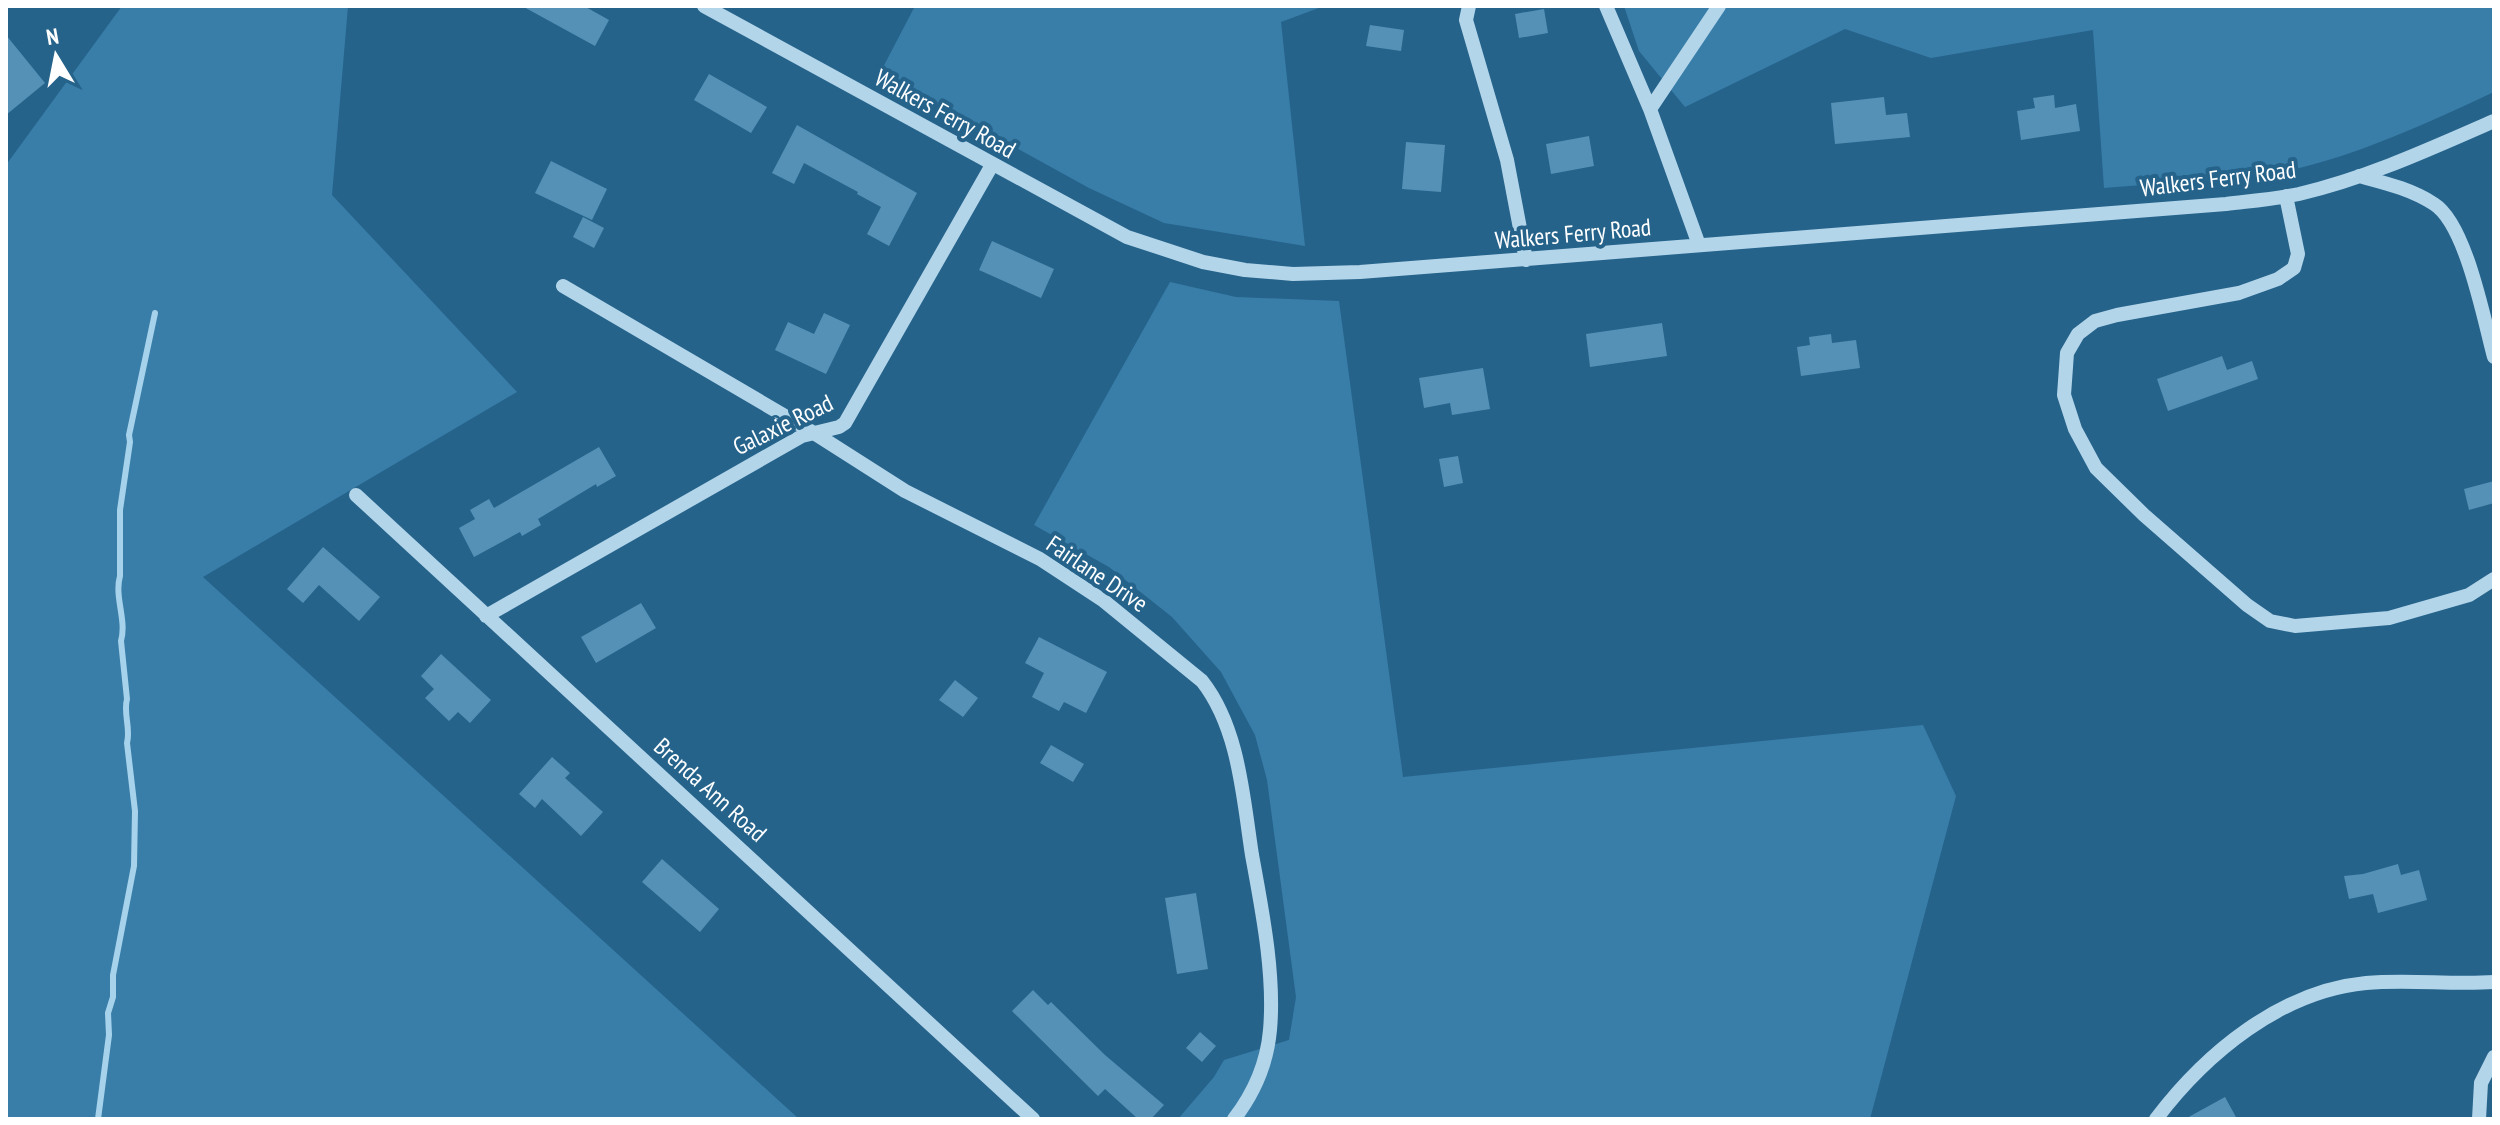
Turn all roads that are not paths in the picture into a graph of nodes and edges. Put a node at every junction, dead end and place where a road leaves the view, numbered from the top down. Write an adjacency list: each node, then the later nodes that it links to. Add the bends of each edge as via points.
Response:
1 (704, 6): 7 (street, Walkers Ferry Road)
2 (1469, 6): 11 (street, via 1466,20 1507,160)
3 (1606, 6): 5 (street)
4 (1719, 6): 5 (street)
5 (1650, 109): 10 (street)
6 (2494, 121): 8 (street, Walkers Ferry Road)
7 (992, 165): 11 (street, Walkers Ferry Road, via 1127,237 1245,270 1360,272); 14 (street, Galaxie Road, via 852,414 839,427)
8 (2359, 176): 9 (street, Walkers Ferry Road); 13 (street, via 2404,188 2437,205 2452,224)
9 (2286, 196): 10 (street, Walkers Ferry Road); 16 (street, via 2298,254 2294,268 2278,279 2239,293 2095,321 2078,334 2067,353 2064,395 2096,468 2270,621 2295,626 2389,618 2469,595)
10 (1699, 245): 11 (street, Walkers Ferry Road)
11 (1526, 260)
12 (563, 286): 14 (street, Fairlane Drive)
13 (2494, 357)
14 (814, 433): 17 (street, Galaxie Road); 21 (street, Fairlane Drive, via 905,491 1040,559 1104,601 1175,657 1214,697 1239,774 1265,919 1269,979 1264,1064 1251,1097)
15 (356, 495): 17 (street, Brenda Ann Road)
16 (2494, 579)
17 (486, 616): 20 (street, Brenda Ann Road)
18 (2494, 982): 22 (street, via 2364,983 2294,1002 2201,1068)
19 (2494, 1057): 23 (street, via 2481,1083)
20 (1033, 1119)
21 (1234, 1119)
22 (2156, 1119)
23 (2479, 1119)

